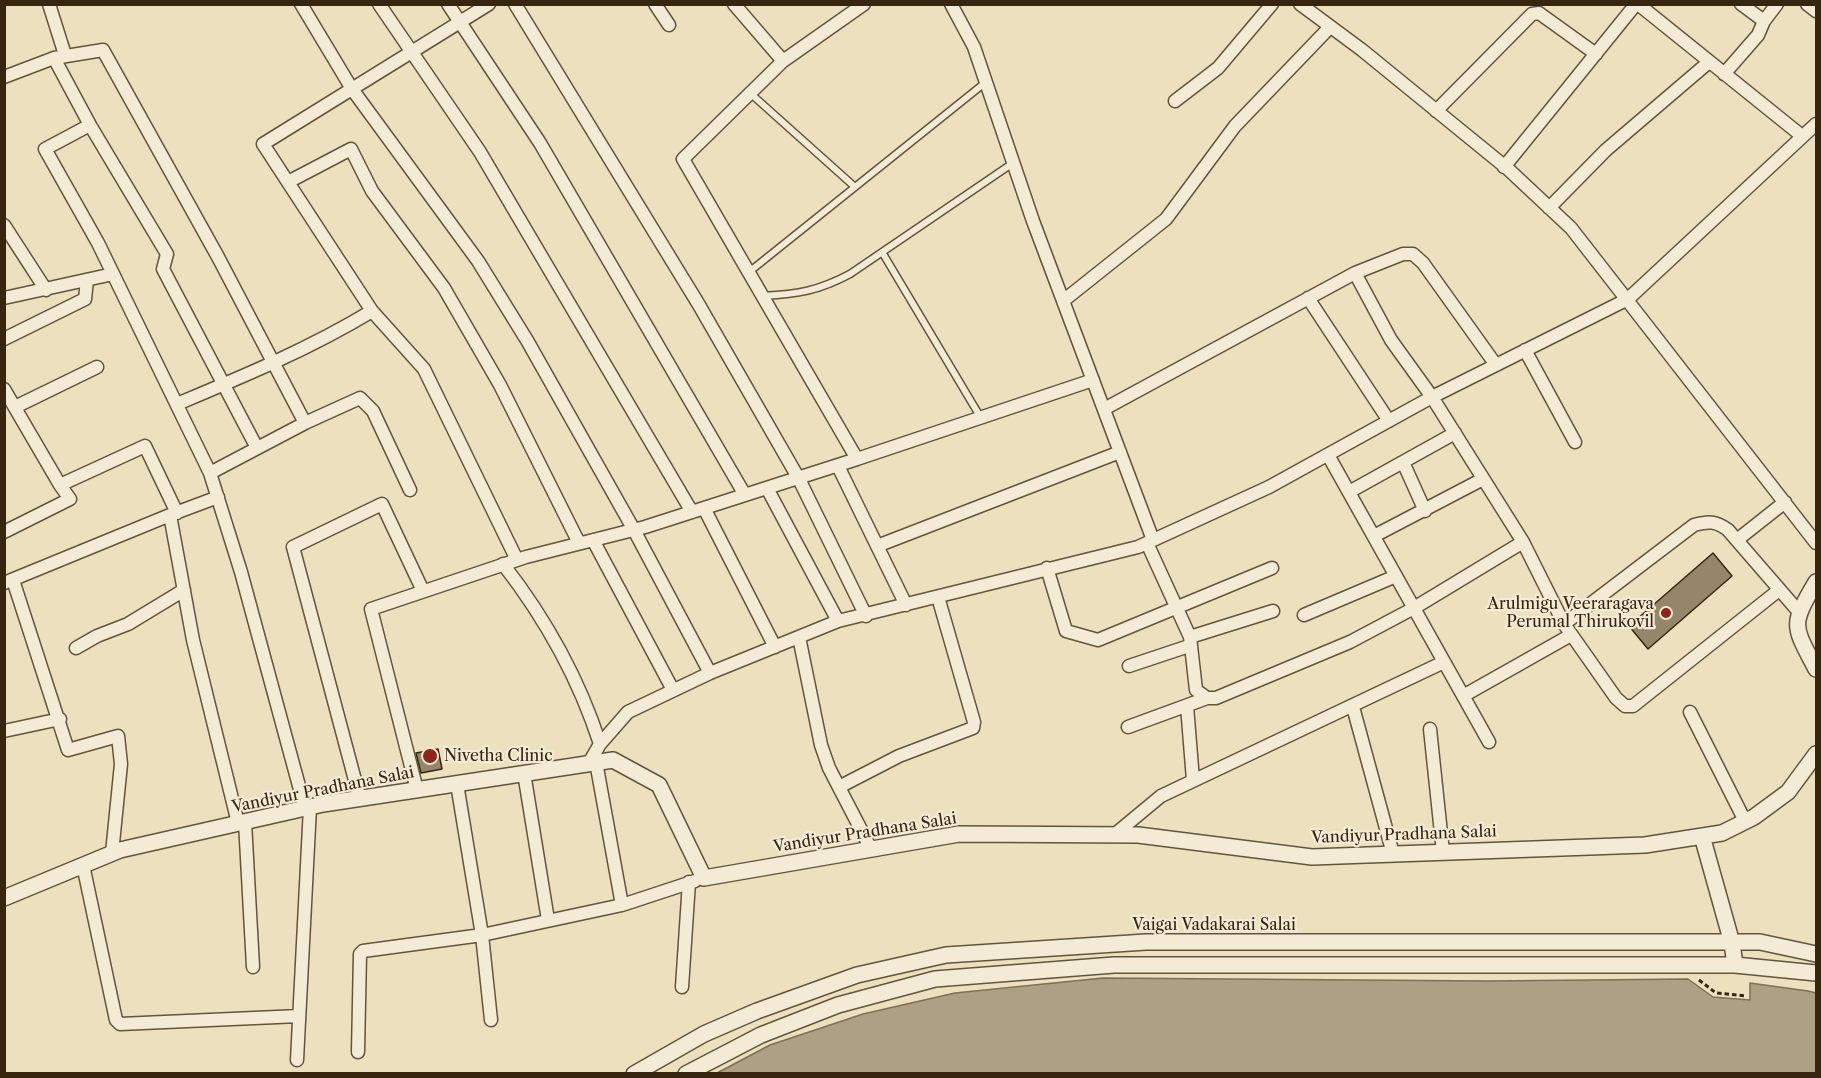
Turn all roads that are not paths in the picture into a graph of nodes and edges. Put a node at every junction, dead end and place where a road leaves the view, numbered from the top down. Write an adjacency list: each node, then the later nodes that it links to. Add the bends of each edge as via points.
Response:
1 (49, 4): 24 (street)
2 (301, 4): 30 (street)
3 (379, 4): 22 (street)
4 (448, 4): 19 (street)
5 (489, 4): 19 (street)
6 (515, 4): 79 (street, via 693,295)
7 (655, 4): 20 (street)
8 (734, 4): 25 (street)
9 (864, 4): 25 (street)
10 (951, 4): 29 (street, via 974,47)
11 (1272, 4): 32 (street, via 1218,68)
12 (1299, 4): 21 (street)
13 (1637, 4): 23 (street); 26 (street)
14 (1741, 4): 18 (street)
15 (1777, 4): 18 (street)
16 (1807, 4): 17 (street)
17 (1816, 11)
18 (1764, 21): 27 (street, via 1758,35)
19 (459, 23): 22 (street); 85 (street, via 540,143)
20 (669, 25)
21 (1330, 27): 33 (street); 53 (street, via 1235,126 1166,219)
22 (410, 53): 30 (street); 88 (street, via 480,152)
23 (1596, 54): 33 (street, via 1539,14 1532,14); 38 (street)
24 (60, 57): 28 (street); 35 (street); 57 (street, via 103,50)
25 (783, 61): 31 (street)
26 (1709, 62): 27 (street); 41 (street, via 1606,150)
27 (1724, 74): 36 (street)
28 (4, 77)
29 (986, 82): 37 (street); 40 (lane)
30 (352, 89): 39 (street, via 263,144); 91 (street, via 478,261)
31 (750, 93): 40 (lane); 44 (street, via 683,159)
32 (1175, 101)
33 (1436, 111): 38 (street)
34 (1816, 124): 36 (street)
35 (90, 125): 46 (street, via 45,149); 61 (street, via 167,254 164,269)
36 (1802, 136): 52 (street)
37 (1013, 163): 43 (lane); 53 (street)
38 (1504, 166): 41 (street)
39 (288, 182): 54 (street); 98 (street, via 351,149 372,191 444,288 500,385)
40 (855, 187): 44 (lane)
41 (1549, 208): 52 (street, via 1571,228)
42 (4, 225): 48 (street)
43 (882, 252): 49 (lane, via 828,286 806,293); 67 (lane)
44 (748, 272): 49 (street)
45 (1355, 273): 51 (street); 58 (street, via 1403,254 1413,254 1423,262); 63 (street, via 1391,340)
46 (113, 274): 47 (street); 64 (street)
47 (87, 280): 48 (street); 55 (street, via 85,299)
48 (46, 290): 50 (street)
49 (762, 296): 75 (street)
50 (4, 298)
51 (1308, 298): 66 (street); 68 (street)
52 (1628, 299): 56 (street); 87 (street)
53 (1063, 301): 60 (street)
54 (372, 311): 57 (street); 101 (street, via 424,369)
55 (4, 339)
56 (1525, 350): 58 (street); 71 (street)
57 (274, 364): 61 (street); 69 (street)
58 (1496, 365): 63 (street)
59 (97, 367): 65 (street)
60 (1093, 380): 66 (street); 67 (street)
61 (224, 384): 64 (street); 72 (street)
62 (4, 389): 65 (street)
63 (1432, 397): 68 (street); 70 (street)
64 (177, 404): 78 (street)
65 (15, 407): 81 (street)
66 (1104, 409): 73 (street)
67 (981, 418): 75 (street)
68 (1389, 421): 74 (street)
69 (305, 423): 72 (street); 82 (street, via 360,398 373,411)
70 (1455, 434): 76 (street); 80 (street)
71 (1575, 442)
72 (257, 448): 78 (street)
73 (1120, 452): 96 (street); 100 (street)
74 (1328, 455): 84 (street); 96 (street)
75 (857, 459): 77 (street)
76 (1403, 462): 84 (street); 89 (street)
77 (838, 466): 79 (street); 100 (street)
78 (210, 473): 86 (street)
79 (799, 479): 83 (street); 118 (street)
80 (1483, 479): 89 (street); 97 (street)
81 (60, 485): 90 (street, via 145,446); 92 (street, via 70,499)
82 (410, 490)
83 (768, 490): 85 (street); 119 (street)
84 (1349, 492): 93 (street)
85 (745, 495): 88 (street)
86 (218, 497): 90 (street); 149 (street)
87 (1785, 502): 95 (street); 99 (street)
88 (698, 510): 91 (street); 123 (street)
89 (1425, 511): 93 (street)
90 (173, 514): 106 (street); 108 (street)
91 (634, 530): 94 (street); 128 (street)
92 (4, 532)
93 (1374, 536): 105 (street)
94 (593, 540): 98 (street); 129 (street)
95 (1737, 540): 109 (street); 120 (street, via 1717,522 1694,525)
96 (1150, 542): 103 (street); 114 (street)
97 (1523, 542): 113 (street); 120 (street)
98 (579, 543): 101 (street)
99 (1816, 543)
100 (877, 546): 112 (street)
101 (517, 560): 102 (street)
102 (503, 564): 110 (street); 140 (street, via 528,596 558,648)
103 (1047, 568): 111 (street); 114 (street, via 1066,631 1098,640)
104 (1272, 568): 114 (street)
105 (1396, 576): 113 (street); 117 (street)
106 (9, 581): 135 (street)
107 (1816, 582): 116 (street)
108 (184, 590): 124 (street, via 128,624); 151 (street)
109 (1779, 590): 116 (street); 120 (street, via 1633,706 1625,706 1616,698)
110 (423, 591): 147 (street, via 371,609); 148 (street, via 382,504 294,547)
111 (939, 597): 112 (street); 146 (street, via 973,728 899,756)
112 (906, 605): 118 (street)
113 (1414, 608): 125 (street); 131 (street, via 1350,642 1216,698)
114 (1179, 609): 122 (street)
115 (1273, 611): 122 (street)
116 (1799, 612): 127 (street, via 1797,629)
117 (1304, 615)
118 (866, 616): 119 (street)
119 (838, 621): 121 (street)
120 (1568, 629): 130 (street)
121 (799, 637): 123 (street); 146 (street, via 821,745)
122 (1190, 641): 126 (street); 131 (street, via 1196,690)
123 (775, 647): 128 (street)
124 (76, 648)
125 (1444, 662): 130 (street); 133 (street)
126 (1129, 666)
127 (1816, 669)
128 (710, 673): 129 (street)
129 (672, 690): 140 (street, via 628,712)
130 (1463, 696): 139 (street)
131 (1207, 698): 132 (street)
132 (1187, 706): 136 (street); 144 (street)
133 (1353, 707): 144 (street); 157 (street)
134 (1689, 712): 150 (street)
135 (60, 719): 138 (street); 156 (street, via 68,750 118,736 121,764)
136 (1128, 727)
137 (1430, 729): 155 (street)
138 (4, 731)
139 (1489, 742)
140 (600, 744): 141 (street)
141 (592, 763): 143 (street, Vandiyur Pradhana Salai); 159 (street, Vandiyur Pradhana Salai, via 613,760 659,785); 161 (street)
142 (1814, 764): 150 (street, Vandiyur Pradhana Salai, via 1788,792)
143 (524, 773): 145 (street, Vandiyur Pradhana Salai); 162 (street)
144 (1194, 780): 152 (street, via 1161,796)
145 (457, 784): 147 (street, Vandiyur Pradhana Salai); 163 (street)
146 (839, 787): 154 (street)
147 (417, 790): 148 (street, Vandiyur Pradhana Salai)
148 (360, 799): 149 (street, Vandiyur Pradhana Salai)
149 (308, 808): 151 (street, Vandiyur Pradhana Salai); 170 (street)
150 (1745, 821): 153 (street, Vandiyur Pradhana Salai, via 1722,833)
151 (241, 823): 156 (street, Vandiyur Pradhana Salai); 167 (street)
152 (1114, 835): 154 (street, Vandiyur Pradhana Salai, via 959,834); 157 (street, Vandiyur Pradhana Salai, via 1312,857)
153 (1702, 836): 155 (street, Vandiyur Pradhana Salai, via 1645,845); 164 (street)
154 (872, 849): 159 (street, Vandiyur Pradhana Salai)
155 (1443, 852): 157 (street, Vandiyur Pradhana Salai)
156 (112, 853): 158 (street, Vandiyur Pradhana Salai)
157 (1393, 854)
158 (83, 865): 160 (street, Vandiyur Pradhana Salai); 170 (street, via 120,1024)
159 (697, 880): 161 (street); 169 (street)
160 (4, 898)
161 (622, 905): 162 (street)
162 (548, 920): 163 (street)
163 (482, 935): 171 (street); 172 (street, via 363,951)
164 (1732, 943): 165 (street, Vaigai Vadakarai Salai, via 1760,942); 166 (street); 174 (street, Vaigai Vadakarai Salai, via 1146,942 946,955 857,975 757,1011 704,1034)
165 (1816, 954)
166 (1735, 965): 168 (street); 175 (street, via 1114,964 935,979 837,1005 761,1035)
167 (253, 967)
168 (1816, 973)
169 (682, 987)
170 (299, 1016): 173 (street)
171 (492, 1020)
172 (358, 1052)
173 (297, 1060)
174 (634, 1074)
175 (686, 1074)

